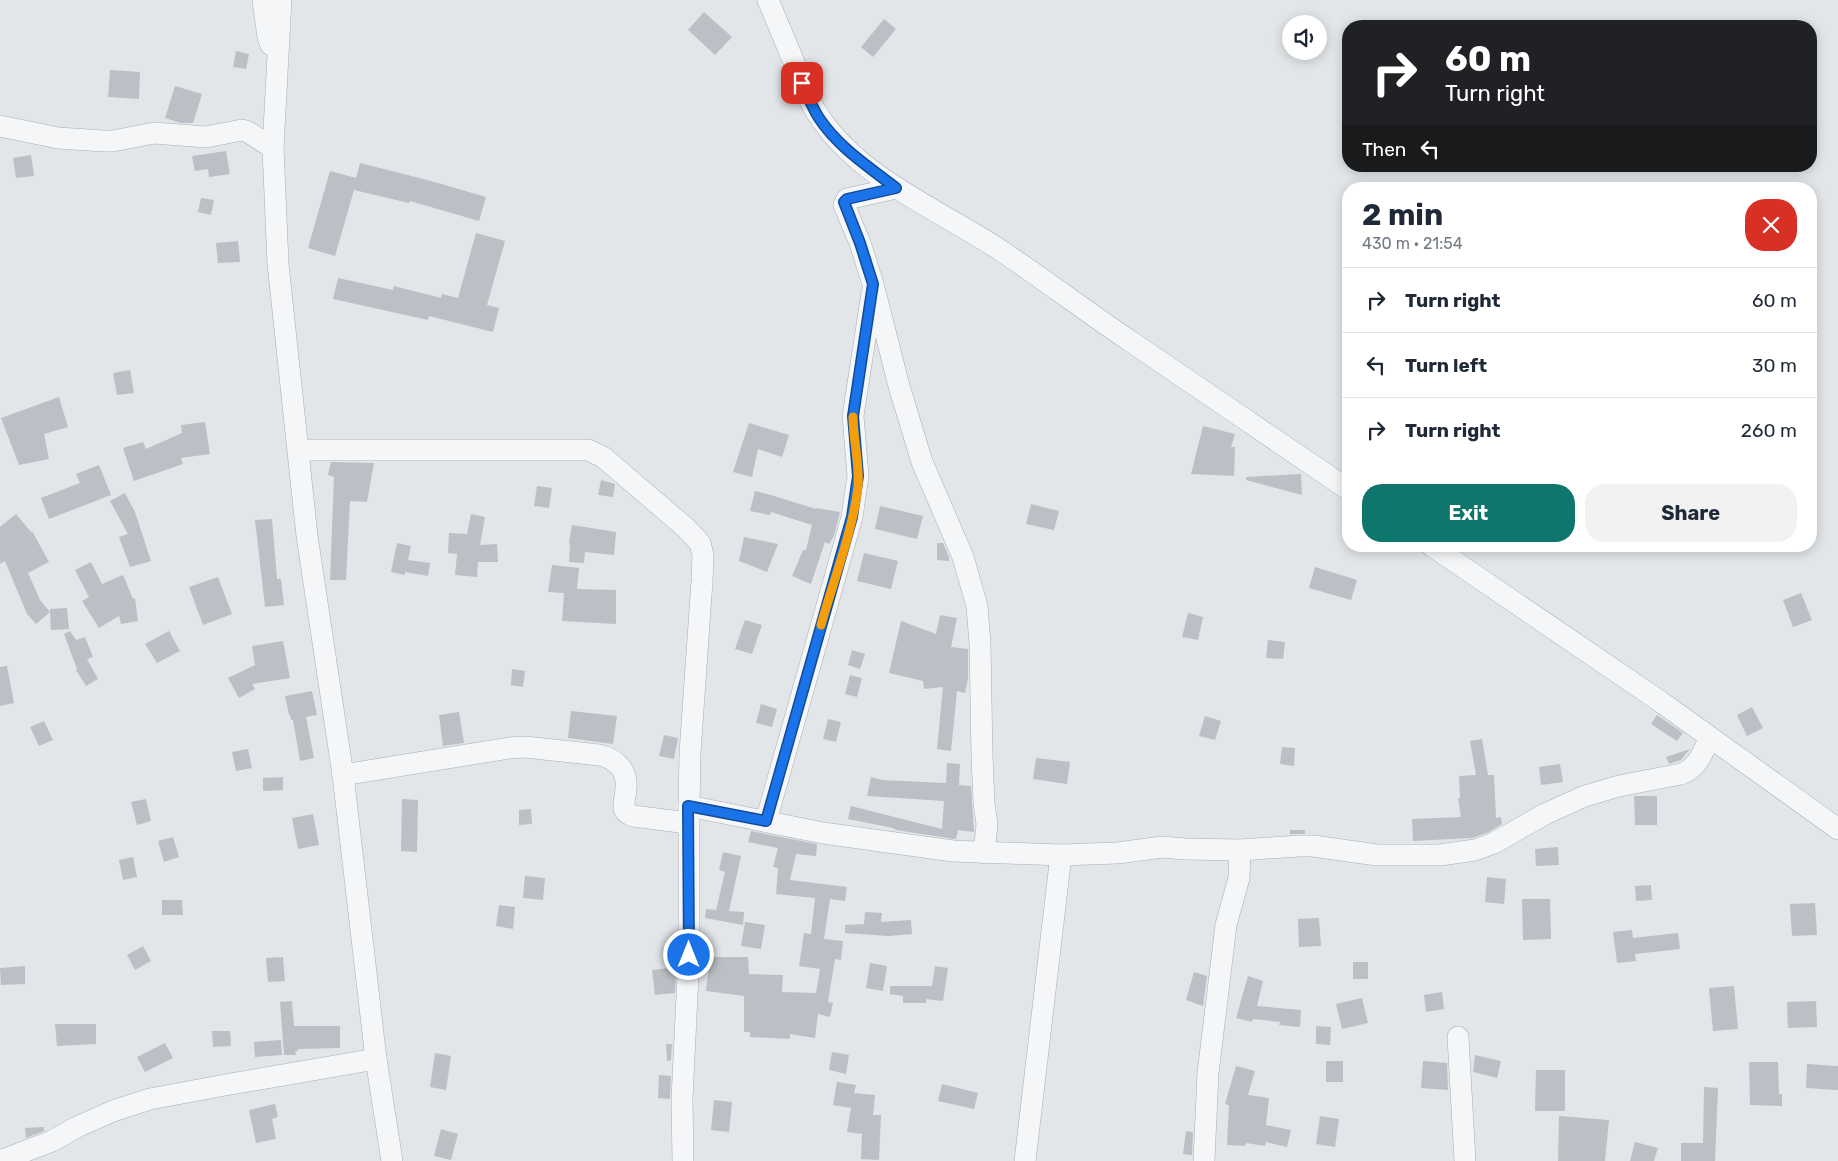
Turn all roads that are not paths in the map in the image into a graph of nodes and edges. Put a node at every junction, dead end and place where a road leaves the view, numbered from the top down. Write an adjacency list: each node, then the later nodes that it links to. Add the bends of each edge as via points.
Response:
1 (263, 0): 4 (street, via 268,37)
2 (281, 0): 4 (street)
3 (768, 0): 7 (street, via 819,119 850,152)
4 (277, 56): 6 (street)
5 (0, 126): 6 (street, via 58,138 104,141 154,133 206,137 242,130)
6 (273, 148): 9 (street, via 278,264)
7 (896, 188): 8 (street, via 844,202); 10 (street, via 1001,250)
8 (873, 284): 15 (street, via 853,416 858,476 852,517); 18 (street, via 922,462 963,557 977,606 987,824)
9 (299, 450): 13 (street, via 307,536); 14 (street, via 588,450 603,457 686,528 700,543 703,555)
10 (1342, 485)
11 (1441, 552): 12 (street)
12 (1710, 738): 16 (street); 17 (street, via 1691,770 1585,796 1475,850 1440,855 1377,855 1313,846)
13 (342, 775): 14 (street, via 509,748 598,755 616,761 624,772 626,812 633,816); 21 (street)
14 (688, 815): 15 (street); 24 (street, via 688,996 682,1099)
15 (766, 821): 18 (street, via 823,833)
16 (1838, 829)
17 (1240, 850): 19 (street, via 1162,847 1118,853); 26 (street, via 1239,878 1226,924 1208,1073)
18 (984, 853): 19 (street)
19 (1061, 855): 25 (street)
20 (1458, 1037): 27 (street)
21 (376, 1059): 22 (street, via 150,1100 113,1112); 23 (street)
22 (0, 1161)
23 (392, 1161)
24 (683, 1161)
25 (1026, 1161)
26 (1204, 1161)
27 (1465, 1161)

